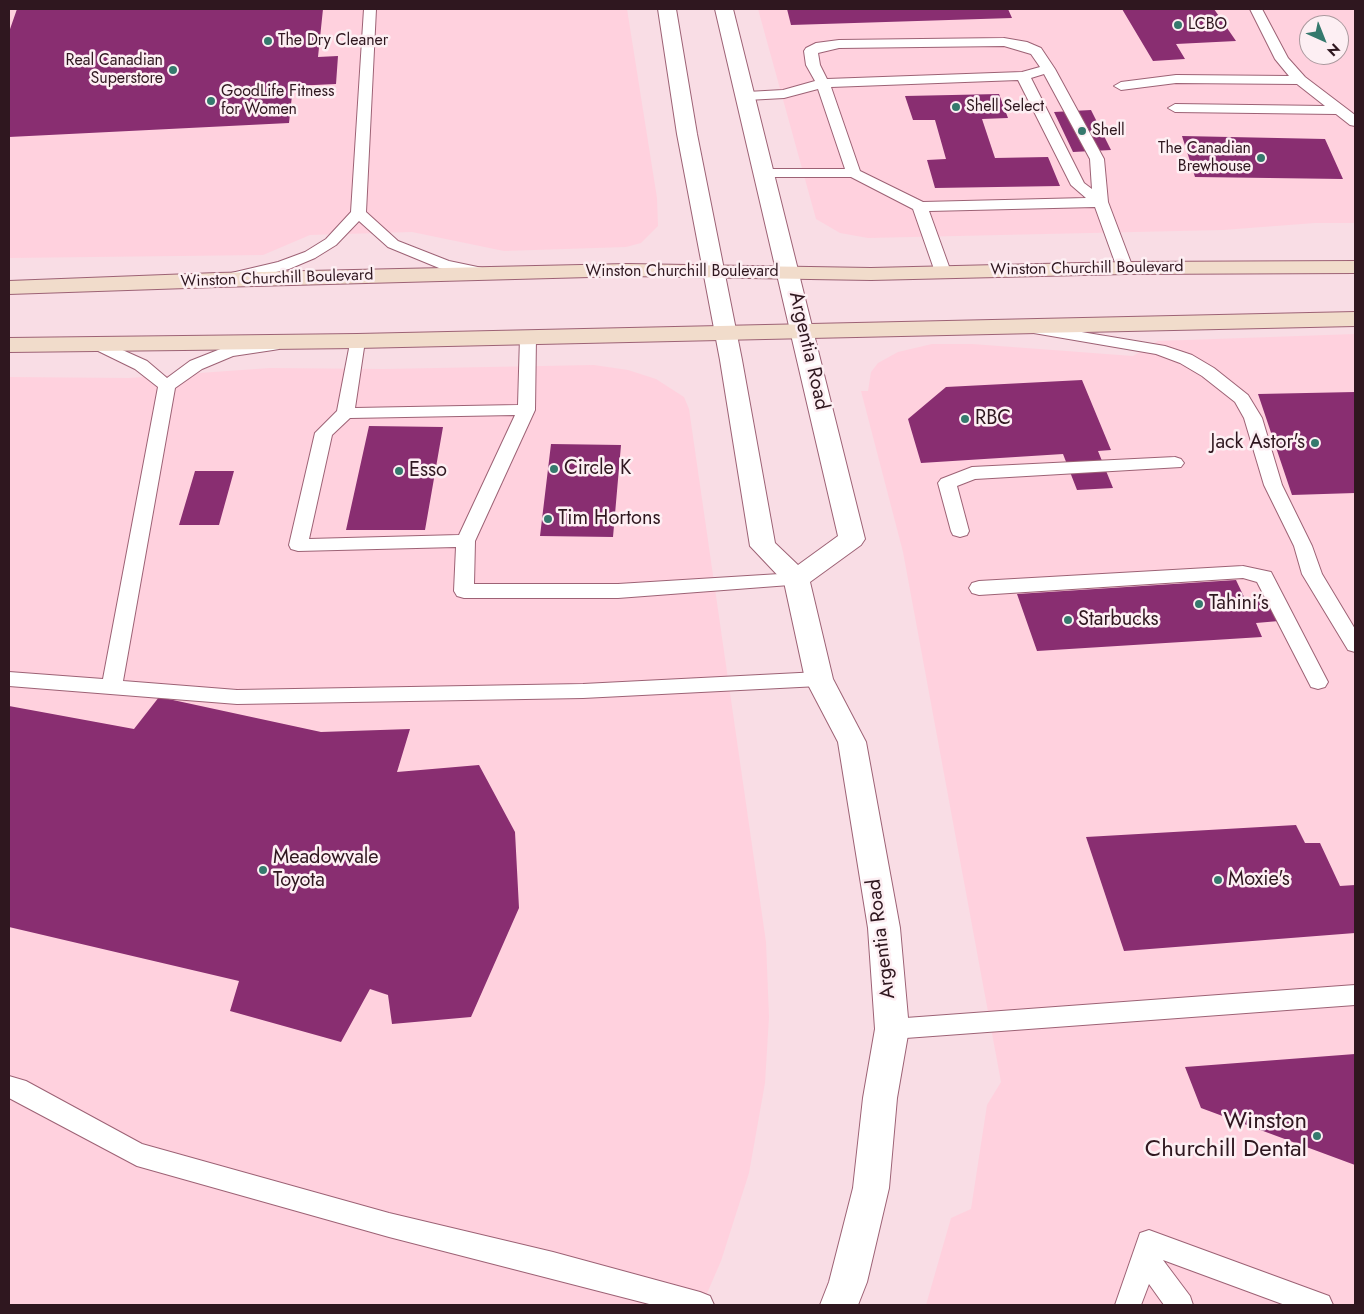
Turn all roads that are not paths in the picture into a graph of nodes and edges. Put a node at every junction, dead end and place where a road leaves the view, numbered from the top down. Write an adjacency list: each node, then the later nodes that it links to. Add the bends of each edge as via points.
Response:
1 (370, 9): 18 (lane)
2 (667, 9): 21 (street)
3 (724, 9): 10 (street, Argentia Road)
4 (1256, 9): 7 (lane, via 1282,59)
5 (1048, 69): 6 (lane); 8 (lane, via 1036,51 1004,42 839,44 811,51); 16 (lane, via 1097,159)
6 (1023, 76): 8 (lane); 16 (lane, via 1078,185)
7 (1300, 80): 9 (lane, via 1176,79); 12 (lane)
8 (823, 83): 10 (lane, via 784,94); 14 (lane)
9 (1121, 86)
10 (747, 96): 15 (street, Argentia Road)
11 (1175, 108): 12 (lane)
12 (1340, 110): 13 (lane)
13 (1355, 122)
14 (854, 172): 15 (lane); 17 (lane)
15 (765, 174): 24 (street, Argentia Road)
16 (1101, 202): 17 (lane); 20 (lane)
17 (920, 207): 22 (lane)
18 (358, 213): 23 (lane, via 393,244 445,265); 25 (lane, via 331,242 307,256 283,266)
19 (1355, 267): 20 (main road, Winston Churchill Boulevard)
20 (1124, 268): 22 (main road, Winston Churchill Boulevard)
21 (713, 272): 23 (main road, Winston Churchill Boulevard); 24 (main road, Winston Churchill Boulevard); 30 (street)
22 (943, 272): 24 (main road, Winston Churchill Boulevard)
23 (488, 273): 25 (main road, Winston Churchill Boulevard)
24 (789, 273): 29 (street, Argentia Road)
25 (217, 280): 26 (main road, Winston Churchill Boulevard)
26 (9, 288)
27 (1355, 319): 28 (main road)
28 (1024, 327): 29 (main road); 44 (lane, via 1159,350 1186,359 1242,399 1273,485 1303,546 1312,574)
29 (804, 331): 30 (main road); 42 (street, Argentia Road, via 852,539)
30 (725, 333): 31 (main road); 42 (street, via 763,546)
31 (528, 337): 32 (main road); 37 (lane)
32 (357, 341): 33 (main road); 38 (lane)
33 (288, 342): 34 (main road); 36 (lane, via 229,352 196,365)
34 (98, 344): 35 (main road); 36 (lane, via 141,365)
35 (9, 345)
36 (167, 386): 48 (lane)
37 (526, 410): 38 (lane); 41 (lane)
38 (345, 413): 41 (lane, via 324,433 298,545)
39 (1175, 462): 40 (lane, via 972,473 947,483)
40 (960, 531)
41 (466, 541): 42 (lane, via 464,591 618,590)
42 (796, 579): 46 (street, Argentia Road)
43 (979, 588): 47 (lane, via 1243,572 1264,577)
44 (1355, 645)
45 (9, 679): 48 (lane)
46 (819, 679): 48 (lane, via 583,692 237,697); 50 (street, Argentia Road, via 852,742 884,928)
47 (1318, 682)
48 (112, 687)
49 (1355, 995): 50 (lane)
50 (892, 1029): 54 (street, Argentia Road, via 880,1098 871,1188 848,1282)
51 (9, 1087): 53 (lane, via 137,1154 389,1226 553,1265)
52 (1144, 1255): 55 (lane); 56 (lane); 57 (lane, via 1149,1242)
53 (700, 1305)
54 (839, 1305)
55 (1128, 1305)
56 (1180, 1305)
57 (1319, 1305)

